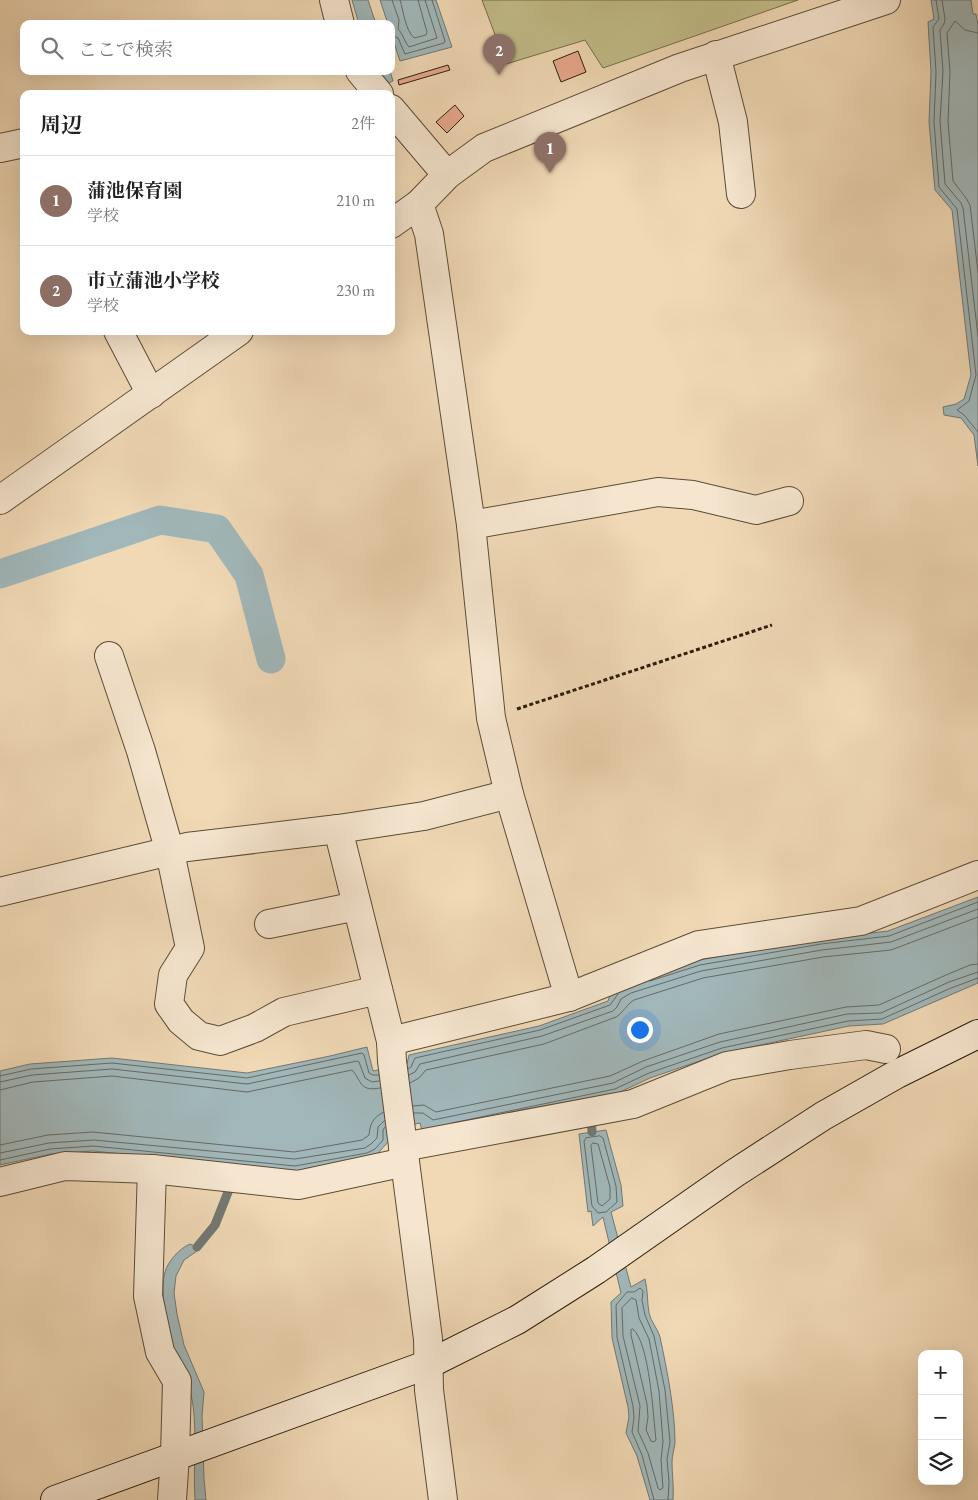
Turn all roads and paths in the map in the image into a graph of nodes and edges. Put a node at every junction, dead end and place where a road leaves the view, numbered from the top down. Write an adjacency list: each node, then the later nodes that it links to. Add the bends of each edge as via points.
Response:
1 (334, 0): 3 (street)
2 (886, 0): 4 (street)
3 (339, 20)
4 (716, 55): 10 (street, via 484,148); 11 (street, via 733,122)
5 (363, 75): 6 (street)
6 (376, 90)
7 (395, 114): 10 (street)
8 (20, 144): 9 (street)
9 (0, 148)
10 (447, 175): 12 (street)
11 (741, 194)
12 (419, 204): 13 (street); 19 (street, via 429,234)
13 (395, 221)
14 (120, 335): 16 (street)
15 (234, 335): 16 (street)
16 (151, 394): 17 (street)
17 (0, 500)
18 (789, 501): 19 (street, via 756,510 693,494 658,492)
19 (471, 525): 22 (street)
20 (772, 625): 22 (path)
21 (109, 656): 25 (street)
22 (492, 718): 23 (street)
23 (509, 794): 24 (street, via 424,816); 31 (street)
24 (338, 829): 25 (street, via 187,847); 28 (street)
25 (170, 852): 27 (street); 30 (street, via 190,948 173,975 170,1004 181,1021 199,1036 220,1041 255,1028 284,1012)
26 (978, 875): 31 (street, via 861,920 699,945)
27 (0, 892)
28 (358, 906): 29 (street); 30 (street)
29 (269, 924)
30 (378, 990): 34 (street)
31 (569, 997): 34 (street)
32 (978, 1034): 38 (street, via 897,1074 823,1116 517,1320)
33 (886, 1049): 35 (street, via 866,1046 727,1066 633,1104)
34 (391, 1051): 35 (street)
35 (403, 1147): 36 (street, via 298,1185); 38 (street)
36 (152, 1169): 37 (street, via 65,1166); 39 (street, via 148,1296 160,1352 176,1381)
37 (0, 1182)
38 (429, 1364): 39 (street); 42 (street, via 429,1390)
39 (175, 1456): 40 (street); 41 (street)
40 (55, 1500)
41 (172, 1500)
42 (443, 1500)

